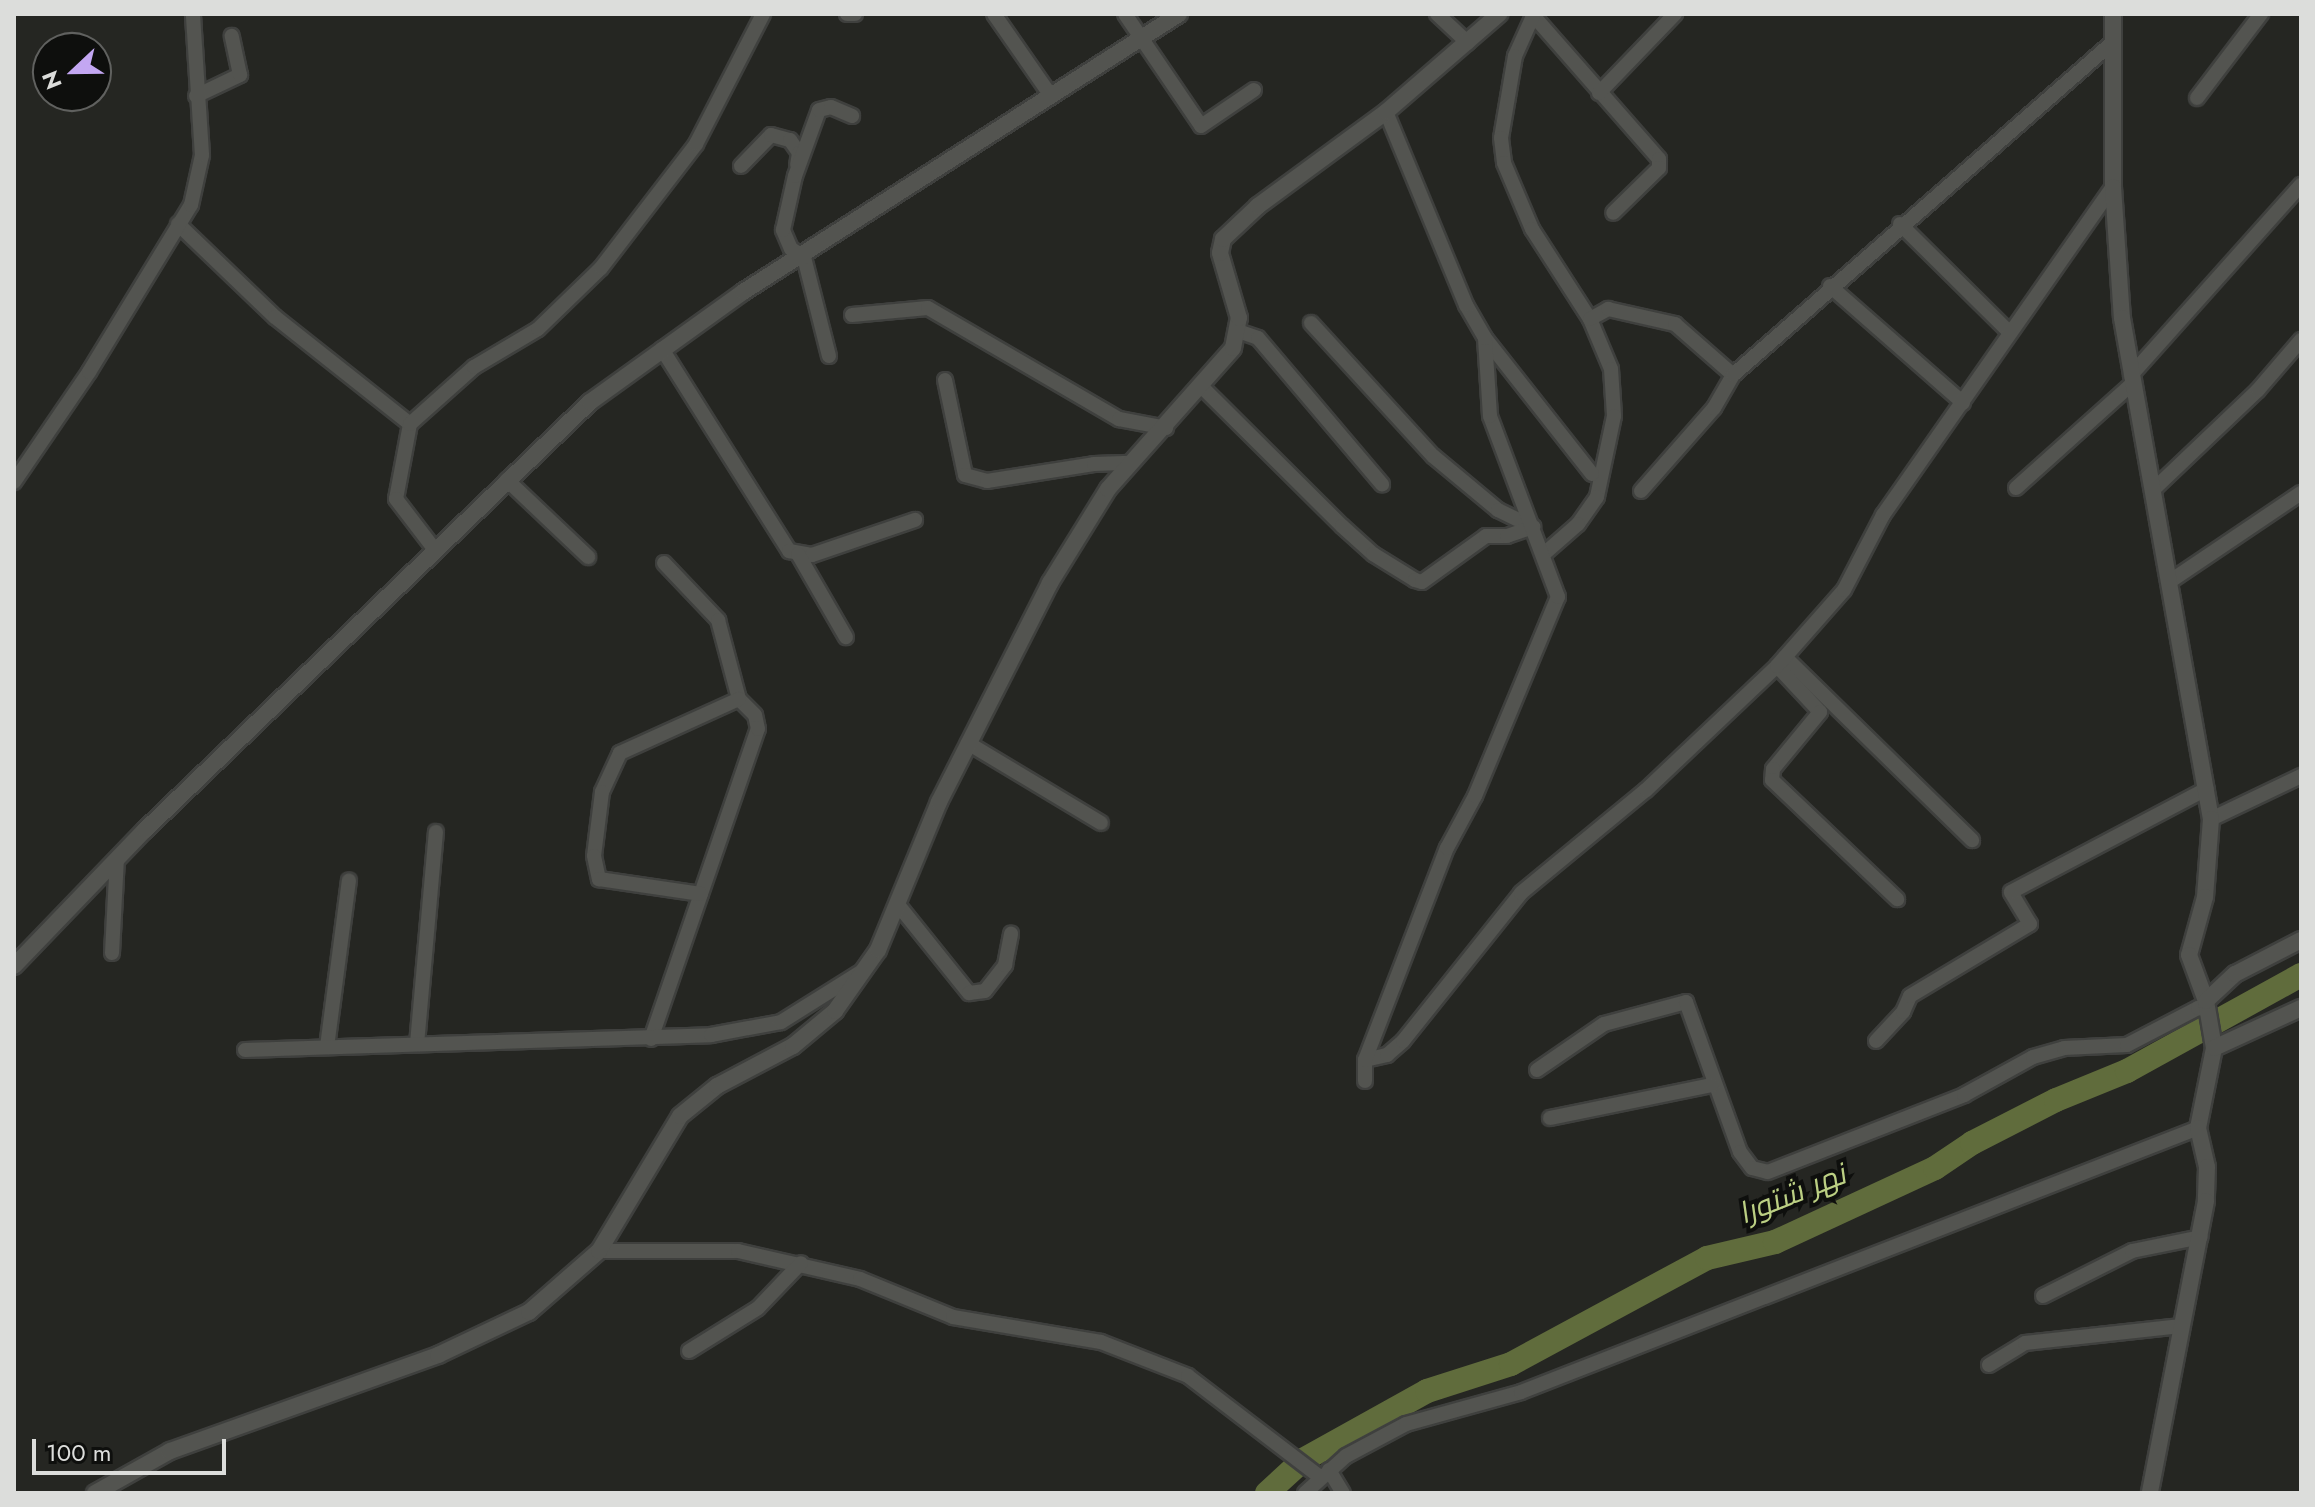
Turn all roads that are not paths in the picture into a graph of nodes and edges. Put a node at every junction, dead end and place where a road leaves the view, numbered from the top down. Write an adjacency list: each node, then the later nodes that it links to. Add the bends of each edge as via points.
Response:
1 (193, 14): 20 (street)
2 (763, 14): 48 (street, via 696,144 601,268 538,329 474,367)
3 (847, 14): 4 (street)
4 (855, 14)
5 (994, 14): 21 (street)
6 (1125, 14): 15 (street)
7 (1179, 14): 15 (street)
8 (1437, 14): 17 (street)
9 (1499, 14): 17 (street)
10 (1675, 14): 19 (street)
11 (2113, 14): 16 (street)
12 (2261, 14): 22 (street)
13 (1533, 15): 19 (street); 35 (street, via 1515,56 1501,138 1504,163 1532,229)
14 (232, 36): 20 (street, via 240,75)
15 (1143, 38): 18 (street, via 1201,126); 21 (street)
16 (2113, 42): 28 (street); 31 (street)
17 (1468, 43): 23 (street)
18 (1254, 90)
19 (1599, 93): 29 (street, via 1660,163)
20 (196, 96): 30 (street, via 199,181)
21 (1051, 96): 32 (street)
22 (2197, 98)
23 (1386, 112): 37 (street, via 1258,206 1223,239 1220,253 1236,302); 39 (street, via 1466,305)
24 (852, 116): 26 (street, via 831,107 819,110)
25 (741, 166): 26 (street, via 771,135 790,140 799,153)
26 (795, 176): 32 (street, via 783,230 791,249)
27 (2301, 185): 44 (street)
28 (2113, 187): 38 (street); 44 (street)
29 (1613, 213)
30 (178, 224): 48 (street, via 275,317); 53 (street, via 89,372)
31 (1900, 224): 33 (street); 38 (street)
32 (804, 257): 41 (street); 42 (street)
33 (1830, 286): 43 (street); 47 (street)
34 (852, 315): 49 (street, via 928,308 1119,419)
35 (1590, 319): 43 (street, via 1608,309 1675,324); 62 (street, via 1611,369 1614,416 1597,497 1578,524)
36 (1311, 323): 60 (street, via 1433,456 1498,510)
37 (1238, 331): 46 (street, via 1233,348); 54 (street, via 1258,338)
38 (2009, 332): 47 (street)
39 (1485, 338): 51 (street); 60 (street, via 1490,416)
40 (2301, 340): 56 (street, via 2258,390)
41 (662, 349): 52 (street, via 590,402); 63 (street, via 778,539)
42 (829, 356)
43 (1733, 375): 57 (street, via 1714,408)
44 (2132, 379): 55 (street); 56 (street)
45 (945, 380): 50 (street, via 965,475 987,481)
46 (1203, 388): 49 (street); 60 (street, via 1342,526 1373,554 1415,580 1422,582 1486,536)
47 (1963, 403): 68 (street, via 1883,515 1844,590)
48 (410, 424): 61 (street, via 396,499)
49 (1166, 428): 50 (street)
50 (1131, 463): 70 (street, via 1108,489 1050,583)
51 (1592, 474)
52 (507, 480): 61 (street); 64 (street)
53 (14, 482)
54 (1382, 484)
55 (2016, 488)
56 (2153, 490): 66 (street)
57 (1641, 491)
58 (2301, 493): 66 (street)
59 (915, 520): 63 (street, via 863,542)
60 (1533, 527): 62 (street)
61 (435, 550): 77 (street)
62 (1545, 553): 95 (street, via 1555,581 1555,612 1447,848)
63 (798, 554): 67 (street)
64 (588, 557)
65 (664, 563): 69 (street, via 718,620)
66 (2169, 582): 72 (street)
67 (846, 637)
68 (1781, 662): 76 (street); 80 (street, via 1820,712 1773,769 1772,780); 95 (street, via 1646,790 1521,893 1403,1041 1387,1055)
69 (739, 699): 79 (street, via 755,715 758,729); 79 (street, via 620,753 602,792 594,856 599,879)
70 (968, 743): 74 (street); 81 (street)
71 (2301, 776): 73 (street)
72 (2206, 789): 73 (street); 90 (street, via 2011,892 2030,924 1910,996 1903,1012)
73 (2211, 819): 88 (street, via 2205,897 2189,955)
74 (1101, 823)
75 (436, 832): 92 (street)
76 (1972, 840)
77 (117, 859): 84 (street); 85 (street)
78 (349, 880): 93 (street)
79 (701, 894): 89 (street)
80 (1897, 899)
81 (899, 906): 82 (street, via 969,993 985,991 1005,965); 86 (street)
82 (1011, 934)
83 (2301, 940): 88 (street, via 2235,974)
84 (112, 953)
85 (14, 966)
86 (863, 971): 89 (street, via 781,1022); 102 (street, via 820,1025 793,1046 717,1086 680,1116)
87 (2301, 1008): 91 (street)
88 (2208, 1009): 91 (street); 98 (street, via 2198,1008 2127,1045 2064,1048 2033,1057 1964,1095 1768,1172 1746,1161)
89 (651, 1039): 92 (street)
90 (1876, 1041)
91 (2213, 1041): 100 (street)
92 (417, 1044): 93 (street)
93 (327, 1047): 94 (street)
94 (245, 1050)
95 (1365, 1060): 97 (street)
96 (1537, 1070): 98 (street, via 1604,1024 1686,1002)
97 (1365, 1081)
98 (1712, 1085): 99 (street)
99 (1550, 1118)
100 (2198, 1128): 101 (street, via 2207,1167); 108 (street, via 1521,1392 1406,1424)
101 (2201, 1237): 104 (street, via 2132,1251); 105 (street)
102 (599, 1251): 103 (street, via 738,1251); 109 (street, via 558,1291 488,1334 213,1433)
103 (801, 1263): 106 (street, via 758,1308); 108 (street, via 860,1279 953,1317 1101,1342 1167,1365)
104 (2043, 1296)
105 (2181, 1326): 107 (street, via 2025,1343); 112 (street)
106 (689, 1351)
107 (1989, 1365)
108 (1324, 1474): 110 (street); 111 (street)
109 (99, 1492)
110 (1305, 1493)
111 (1343, 1493)
112 (2150, 1493)

